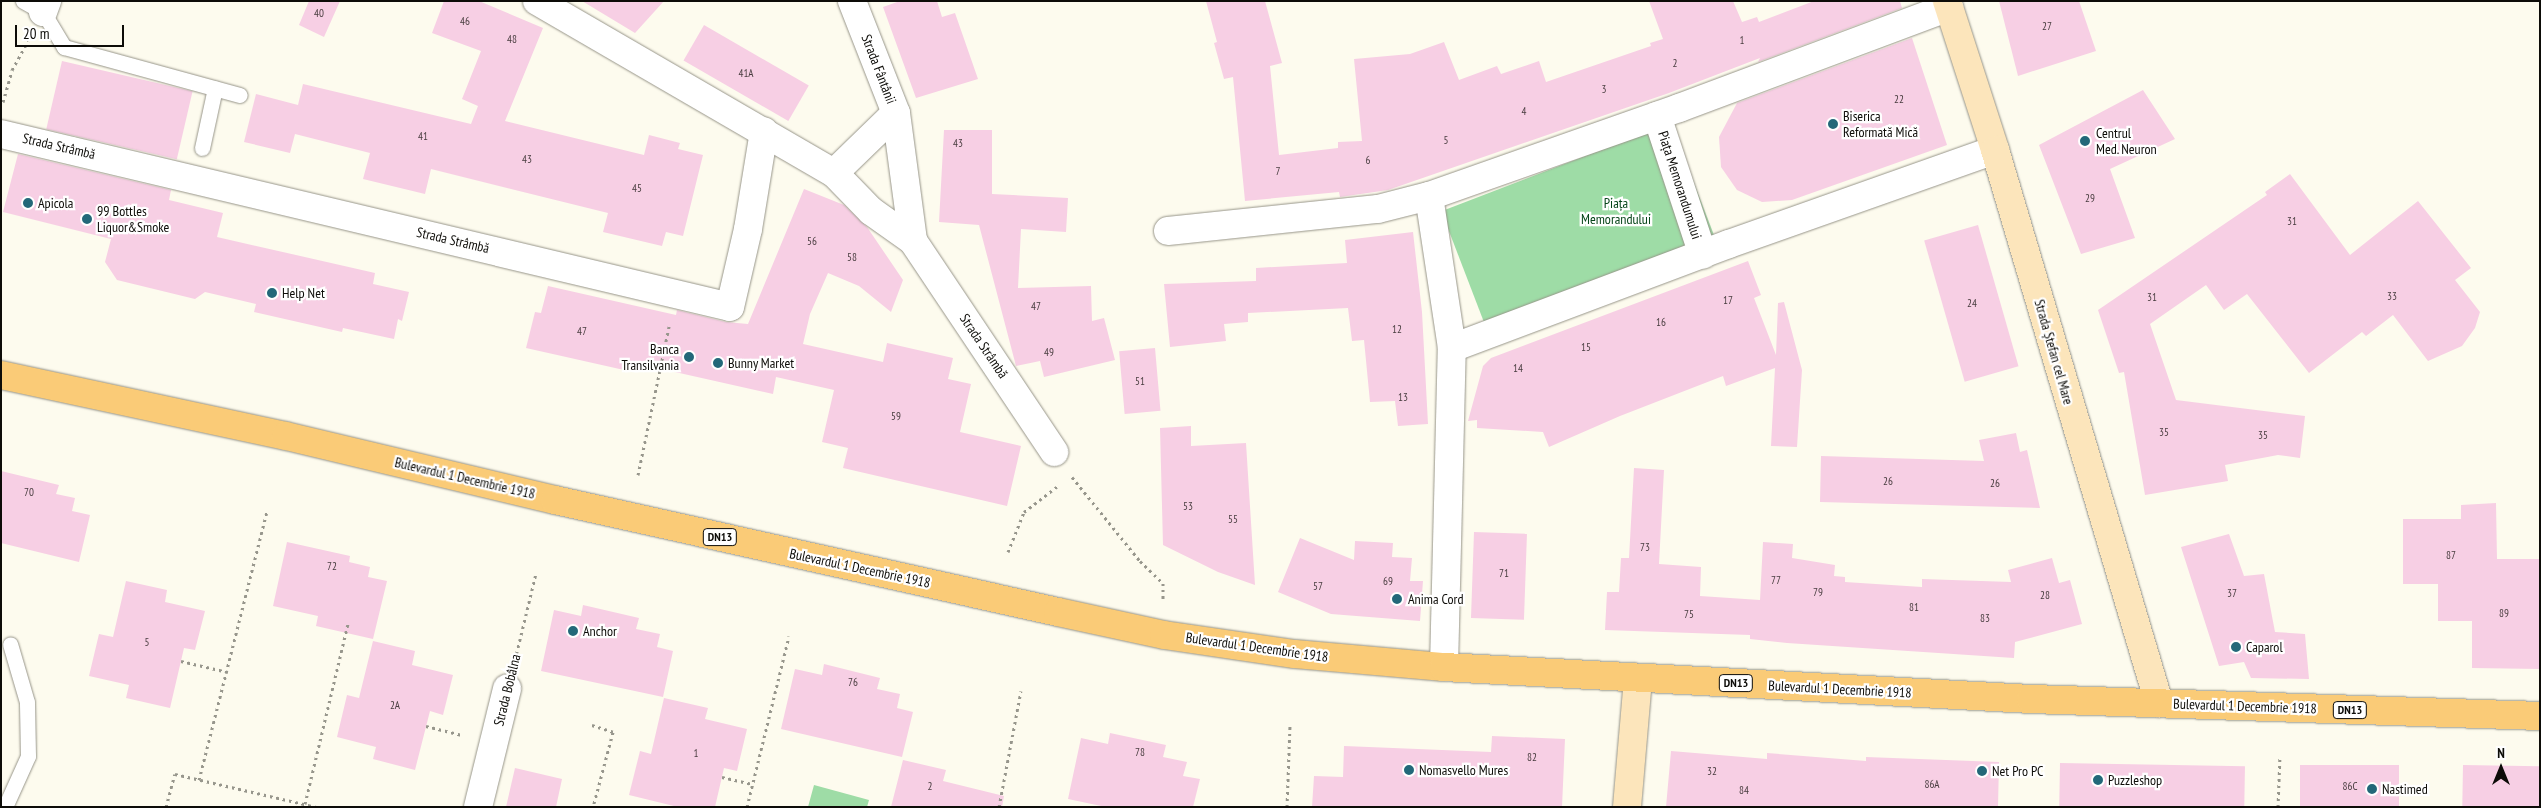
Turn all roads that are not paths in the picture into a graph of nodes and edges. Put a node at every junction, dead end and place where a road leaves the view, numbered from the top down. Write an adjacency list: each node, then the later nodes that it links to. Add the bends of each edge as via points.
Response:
1 (537, 1): 9 (street, Strada Strâmbă)
2 (852, 1): 7 (street, Strada Fântânii)
3 (1948, 4): 8 (street); 12 (street, Strada Ștefan cel Mare)
4 (38, 5): 5 (lane, via 64,47)
5 (216, 88): 6 (lane); 11 (lane)
6 (240, 95)
7 (896, 113): 13 (street, Strada Fântânii); 16 (street, Strada Strâmbă)
8 (1657, 116): 14 (street); 17 (street, Piața Memorandumului)
9 (764, 131): 10 (street, Strada Strâmbă, via 748,229 730,307); 13 (street, Strada Strâmbă)
10 (1, 134)
11 (202, 148)
12 (1995, 150): 17 (street); 25 (street, Strada Ștefan cel Mare)
13 (834, 173): 16 (street, Strada Strâmbă, via 871,210)
14 (1429, 196): 15 (street, via 1378,209); 18 (street)
15 (1168, 230)
16 (913, 241): 20 (street, Strada Strâmbă)
17 (1703, 255): 18 (street)
18 (1452, 348): 22 (street)
19 (1, 375): 22 (main road, Bulevardul 1 Decembrie 1918 / DN13, via 286,436 798,555 1164,635 1295,654)
20 (1054, 452)
21 (10, 644): 27 (lane, via 27,702 28,756)
22 (1444, 667): 23 (main road, Bulevardul 1 Decembrie 1918 / DN13)
23 (1638, 678): 25 (main road, Bulevardul 1 Decembrie 1918 / DN13); 29 (street)
24 (507, 689): 28 (street, Strada Bobâlna)
25 (2159, 703): 26 (main road, Bulevardul 1 Decembrie 1918 / DN13)
26 (2540, 716)
27 (5, 807)
28 (478, 807)
29 (1627, 807)

